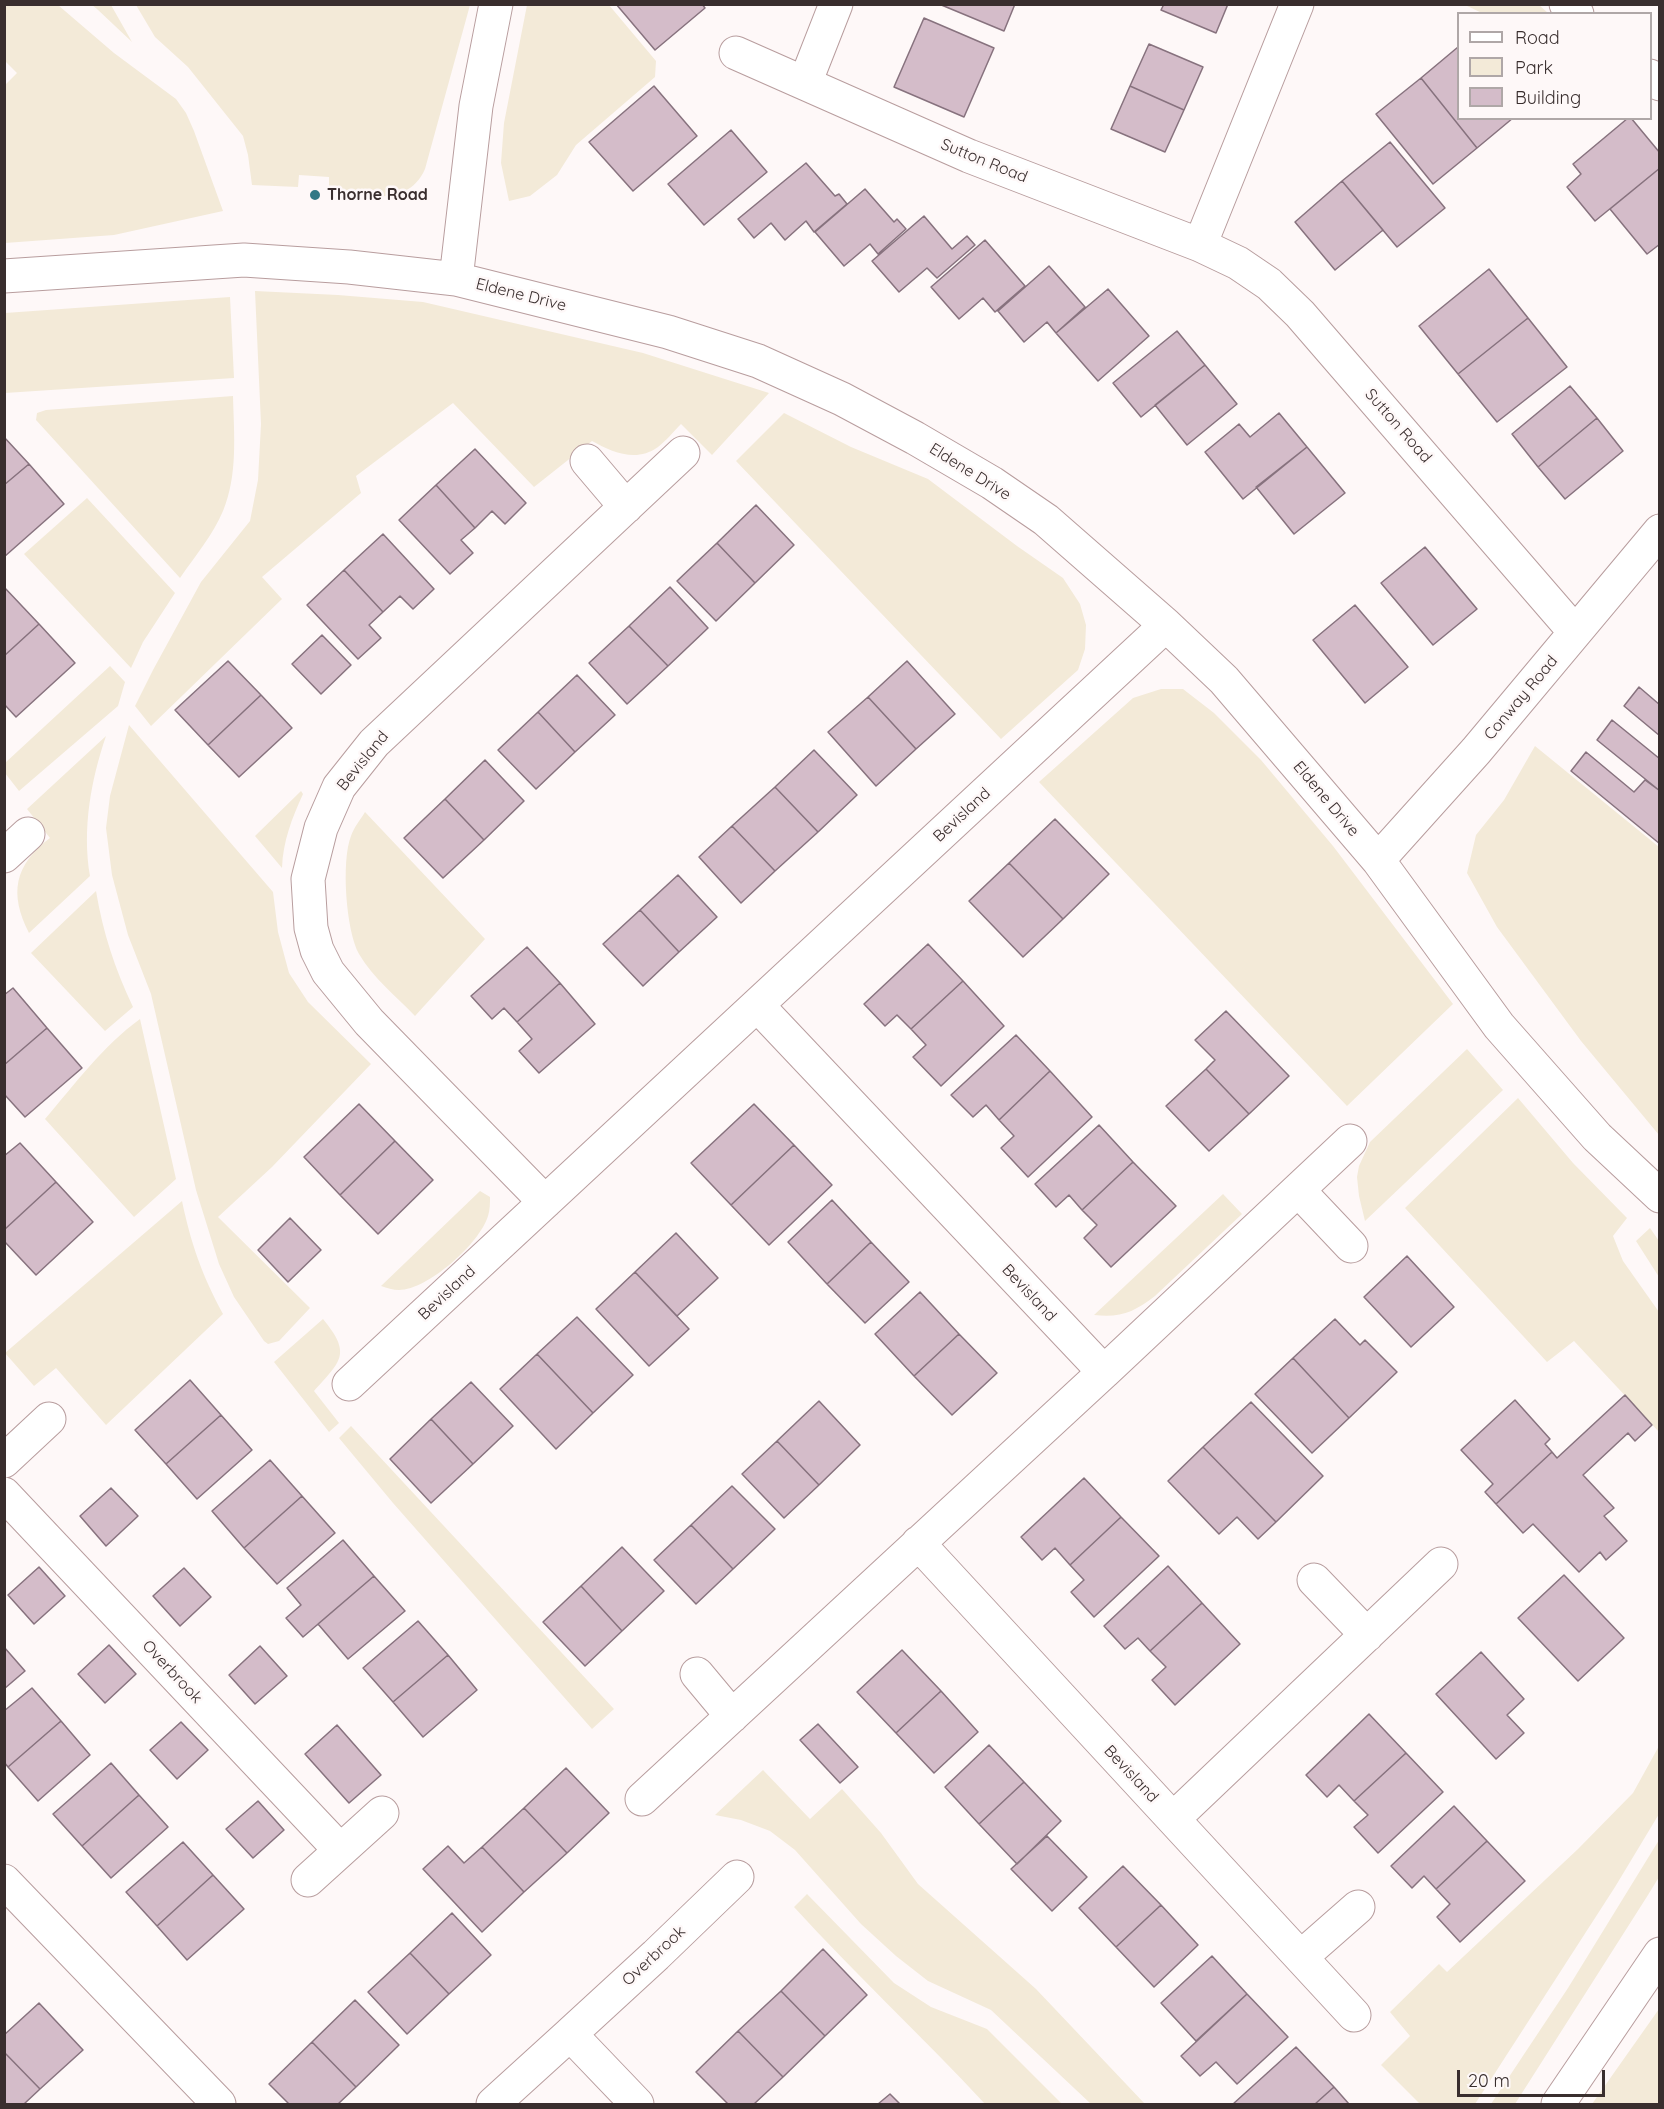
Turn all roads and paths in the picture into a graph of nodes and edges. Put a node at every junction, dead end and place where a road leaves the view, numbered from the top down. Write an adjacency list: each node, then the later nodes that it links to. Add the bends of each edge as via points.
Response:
1 (496, 4): 8 (street, via 476,106)
2 (836, 4): 5 (street)
3 (1297, 4): 6 (street)
4 (736, 53): 5 (street, Sutton Road)
5 (805, 83): 6 (street, Sutton Road, via 969,156)
6 (1200, 245): 14 (street, Sutton Road, via 1238,263 1269,284 1300,314)
7 (4, 276): 8 (street, Eldene Drive, via 244,260)
8 (456, 279): 13 (street, Eldene Drive, via 668,332 758,361 842,399 992,483 1046,520)
9 (683, 453): 11 (street, Bevisland)
10 (587, 461): 11 (street)
11 (626, 507): 22 (street, Bevisland, via 374,743 339,787 321,828 308,879 311,928 328,972 369,1022)
12 (1659, 531): 14 (street, Conway Road)
13 (1166, 625): 17 (street, Eldene Drive, via 1224,680); 18 (street, Bevisland)
14 (1575, 632): 17 (street, Conway Road)
15 (28, 834): 16 (street)
16 (4, 856)
17 (1378, 860): 21 (street, Eldene Drive, via 1499,1026 1597,1137)
18 (757, 1005): 22 (street, Bevisland); 24 (street, Bevisland)
19 (1350, 1141): 20 (street)
20 (1298, 1190): 23 (street); 24 (street)
21 (1659, 1196)
22 (545, 1202): 25 (street, Bevisland)
23 (1351, 1246)
24 (1104, 1372): 29 (street)
25 (349, 1384)
26 (49, 1419): 27 (street)
27 (4, 1461)
28 (4, 1494): 38 (street, Overbrook)
29 (918, 1543): 34 (street); 37 (street, Bevisland)
30 (1441, 1564): 32 (street)
31 (1314, 1580): 32 (street)
32 (1367, 1635): 37 (street)
33 (697, 1674): 34 (street)
34 (732, 1716): 35 (street)
35 (642, 1799)
36 (382, 1813): 38 (street)
37 (1173, 1819): 44 (street, Bevisland)
38 (340, 1850): 41 (street)
39 (737, 1877): 46 (street, Overbrook)
40 (4, 1881): 47 (street)
41 (308, 1881)
42 (1358, 1907): 44 (street)
43 (1659, 1954): 50 (street)
44 (1301, 1957): 45 (street, Bevisland)
45 (1354, 2015)
46 (570, 2034): 48 (street, Overbrook); 49 (street)
47 (219, 2104)
48 (493, 2104)
49 (637, 2104)
50 (1557, 2104)

